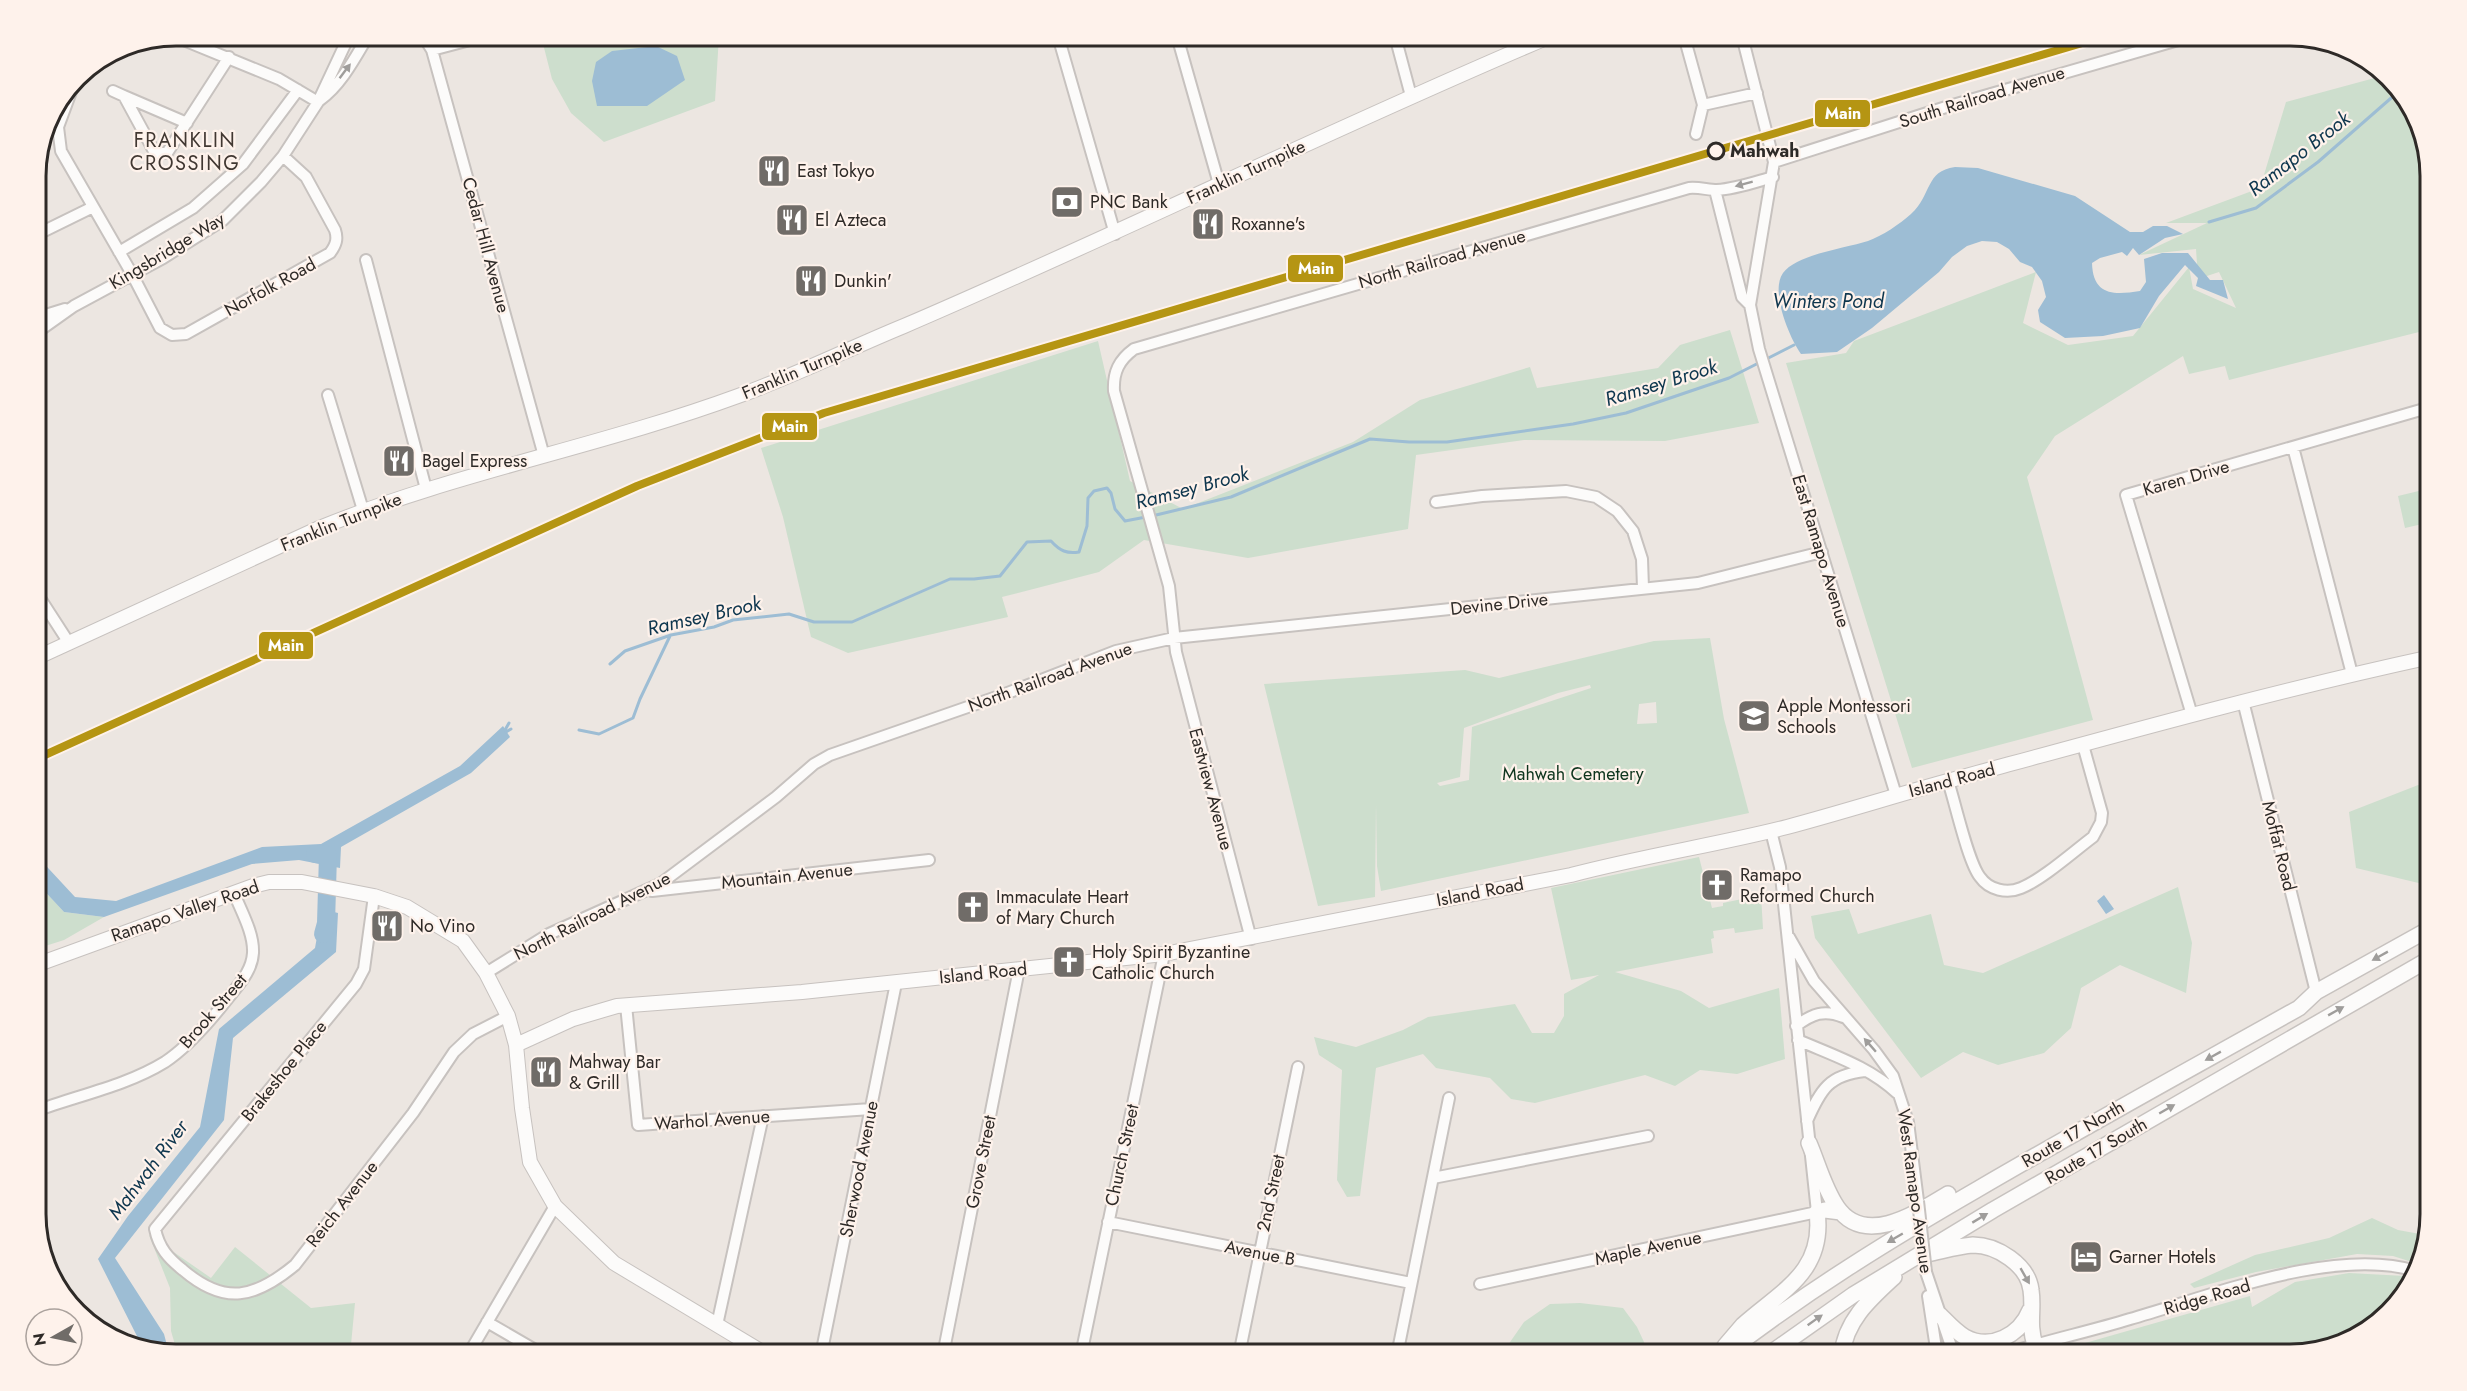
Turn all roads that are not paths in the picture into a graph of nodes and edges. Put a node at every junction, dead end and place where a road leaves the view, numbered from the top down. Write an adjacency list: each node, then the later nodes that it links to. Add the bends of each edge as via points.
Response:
1 (200, 46): 14 (street)
2 (344, 46): 20 (street)
3 (362, 46): 20 (street, one-way to 3)
4 (429, 46): 13 (street, Cedar Hill Avenue)
5 (447, 46): 13 (street)
6 (1061, 46): 32 (street)
7 (1180, 46): 28 (street)
8 (1398, 46): 19 (street)
9 (1528, 46): 19 (main road, Franklin Turnpike)
10 (1687, 46): 21 (street)
11 (1745, 46): 17 (street)
12 (2157, 46): 26 (street, South Railroad Avenue)
13 (432, 50): 43 (street, Cedar Hill Avenue)
14 (229, 57): 15 (street); 23 (street)
15 (298, 90): 20 (street); 33 (street, via 243,164 193,208)
16 (113, 91): 18 (street)
17 (1757, 93): 21 (street); 26 (street)
18 (124, 96): 23 (street); 23 (street, via 155,153 167,153)
19 (1411, 96): 28 (main road, Franklin Turnpike)
20 (318, 102): 25 (street, Kingsbridge Way)
21 (1703, 105): 24 (street)
22 (64, 110): 30 (street, via 58,128 61,151)
23 (187, 123)
24 (1696, 134)
25 (283, 156): 35 (street, Kingsbridge Way, via 223,220); 35 (street, Norfolk Road, via 306,177 335,230 336,242 330,253 179,336 160,328)
26 (1774, 162): 27 (street)
27 (1773, 177): 29 (street, one-way to 29); 36 (street)
28 (1220, 184): 32 (main road, Franklin Turnpike)
29 (1715, 190): 36 (street, via 1742,297); 50 (street, North Railroad Avenue, via 1689,188 1134,349 1119,363 1114,391 1169,586)
30 (93, 207): 31 (street); 33 (street)
31 (47, 230)
32 (1115, 234): 43 (main road, Franklin Turnpike, via 738,396)
33 (119, 252): 35 (street)
34 (366, 260): 44 (street)
35 (132, 274): 37 (street, Kingsbridge Way)
36 (1750, 305): 47 (street, East Ramapo Avenue, via 1759,349)
37 (74, 306): 38 (street, Kingsbridge Way); 39 (street, Kingsbridge Way)
38 (47, 315)
39 (47, 325)
40 (328, 395): 46 (street)
41 (2420, 410): 42 (street, Karen Drive)
42 (2293, 447): 54 (street); 56 (street, Karen Drive, via 2126,495)
43 (544, 456): 44 (main road, Franklin Turnpike)
44 (426, 489): 46 (main road, Franklin Turnpike)
45 (1436, 502): 48 (street, via 1566,491 1596,497 1617,511 1633,531 1642,559)
46 (363, 510): 51 (main road, Franklin Turnpike)
47 (1822, 552): 48 (street, Devine Drive, via 1698,584); 59 (street, East Ramapo Avenue)
48 (1643, 588): 50 (street, Devine Drive)
49 (47, 609): 51 (street)
50 (1174, 638): 62 (street, North Railroad Avenue, via 1116,651 830,755 682,869); 67 (street, Eastview Avenue)
51 (69, 643): 52 (main road, Franklin Turnpike)
52 (47, 652)
53 (2420, 659): 54 (main road, Island Road)
54 (2352, 674): 55 (main road, Island Road)
55 (2243, 701): 56 (main road, Island Road); 74 (street, Moffat Road)
56 (2192, 715): 57 (main road, Island Road)
57 (2083, 745): 58 (main road, Island Road); 58 (street, via 2102,813 2098,830 2047,871 2014,890 1989,885 1975,870)
58 (1948, 781): 59 (main road, Island Road)
59 (1896, 795): 60 (main road, Island Road)
60 (1771, 831): 65 (street); 67 (main road, Island Road)
61 (929, 860): 62 (street, Mountain Avenue)
62 (645, 892): 72 (street, North Railroad Avenue, via 549,934)
63 (234, 893): 64 (main road, Ramapo Valley Road, via 277,882 302,882); 69 (main road, Ramapo Valley Road); 85 (street, Brook Street, via 249,930 253,957 247,974 204,1026 171,1056 146,1071)
64 (374, 896): 72 (main road, Ramapo Valley Road, via 407,907 463,941); 97 (street, Brakeshoe Place, via 364,969 356,984)
65 (1785, 928): 77 (street, West Ramapo Avenue, via 1808,972); 78 (street)
66 (2420, 934): 74 (highway, Route 17 North, one-way to 74)
67 (1251, 939): 68 (main road, Island Road)
68 (1164, 954): 71 (main road, Island Road); 96 (street, Church Street)
69 (47, 960)
70 (2420, 964): 99 (highway, Route 17 South, one-way to 70)
71 (1018, 969): 73 (main road, Island Road); 111 (street, Grove Street)
72 (486, 973): 76 (main road, Ramapo Valley Road)
73 (896, 983): 75 (main road, Island Road); 86 (street, Sherwood Avenue)
74 (2316, 992): 91 (highway, Route 17 North, one-way to 91, via 2299,1008)
75 (626, 1005): 80 (main road, Island Road, via 573,1019); 87 (street, Warhol Avenue, via 638,1125)
76 (508, 1016): 80 (main road, Ramapo Valley Road); 97 (street, Reich Avenue, via 473,1034 454,1052 413,1113 302,1256 273,1283 232,1295 210,1289 171,1260 159,1244)
77 (1844, 1017): 78 (street, via 1819,1013); 83 (street, West Ramapo Avenue, one-way to 77, via 1887,1067)
78 (1796, 1026): 79 (street)
79 (1798, 1040): 82 (street, West Ramapo Avenue); 88 (street)
80 (516, 1045): 93 (main road, Ramapo Valley Road, via 530,1162)
81 (1298, 1067): 98 (street, 2nd Street)
82 (1866, 1071): 83 (street, West Ramapo Avenue); 88 (street, via 1841,1076 1826,1086)
83 (1900, 1095): 104 (street, West Ramapo Avenue, bridge, via 1908,1122 1926,1272)
84 (1449, 1098): 92 (street)
85 (47, 1107)
86 (871, 1109): 87 (street, Warhol Avenue); 110 (street, Sherwood Avenue)
87 (763, 1116): 106 (street)
88 (1807, 1122): 90 (street)
89 (1648, 1136): 92 (street)
90 (1809, 1143): 94 (street); 95 (highway)
91 (2018, 1166): 95 (highway, via 1890,1224 1863,1224); 116 (highway, Route 17 North, one-way to 116, via 1842,1270)
92 (1433, 1178): 101 (street)
93 (555, 1206): 105 (street); 106 (main road, Ramapo Valley Road, via 614,1263)
94 (1817, 1212): 95 (highway); 102 (street, Maple Avenue); 115 (highway, via 1817,1245 1807,1267)
95 (1840, 1212)
96 (1108, 1222): 98 (street, Avenue B); 112 (street, Church Street)
97 (155, 1229)
98 (1259, 1252): 101 (street, Avenue B); 113 (street, 2nd Street)
99 (1916, 1256): 103 (highway, one-way to 103, via 1974,1245 2001,1253 2027,1277); 117 (highway, Route 17 South, one-way to 99); 118 (highway, via 1858,1313)
100 (2409, 1269): 123 (street, Ridge Road, via 2352,1264 2300,1271)
101 (1412, 1283): 114 (street)
102 (1480, 1284)
103 (2030, 1310): 104 (highway, via 2025,1321 2006,1338 1988,1342 1965,1337); 122 (highway)
104 (1935, 1311): 119 (street); 120 (street); 121 (street)
105 (487, 1322): 107 (street); 108 (street)
106 (717, 1325): 109 (main road, Ramapo Valley Road)
107 (474, 1344)
108 (525, 1344)
109 (749, 1344)
110 (823, 1344)
111 (945, 1344)
112 (1083, 1344)
113 (1241, 1344)
114 (1399, 1344)
115 (1727, 1344)
116 (1738, 1344)
117 (1782, 1344)
118 (1845, 1344)
119 (1930, 1344)
120 (1936, 1344)
121 (1949, 1344)
122 (2035, 1344)
123 (2039, 1344)

